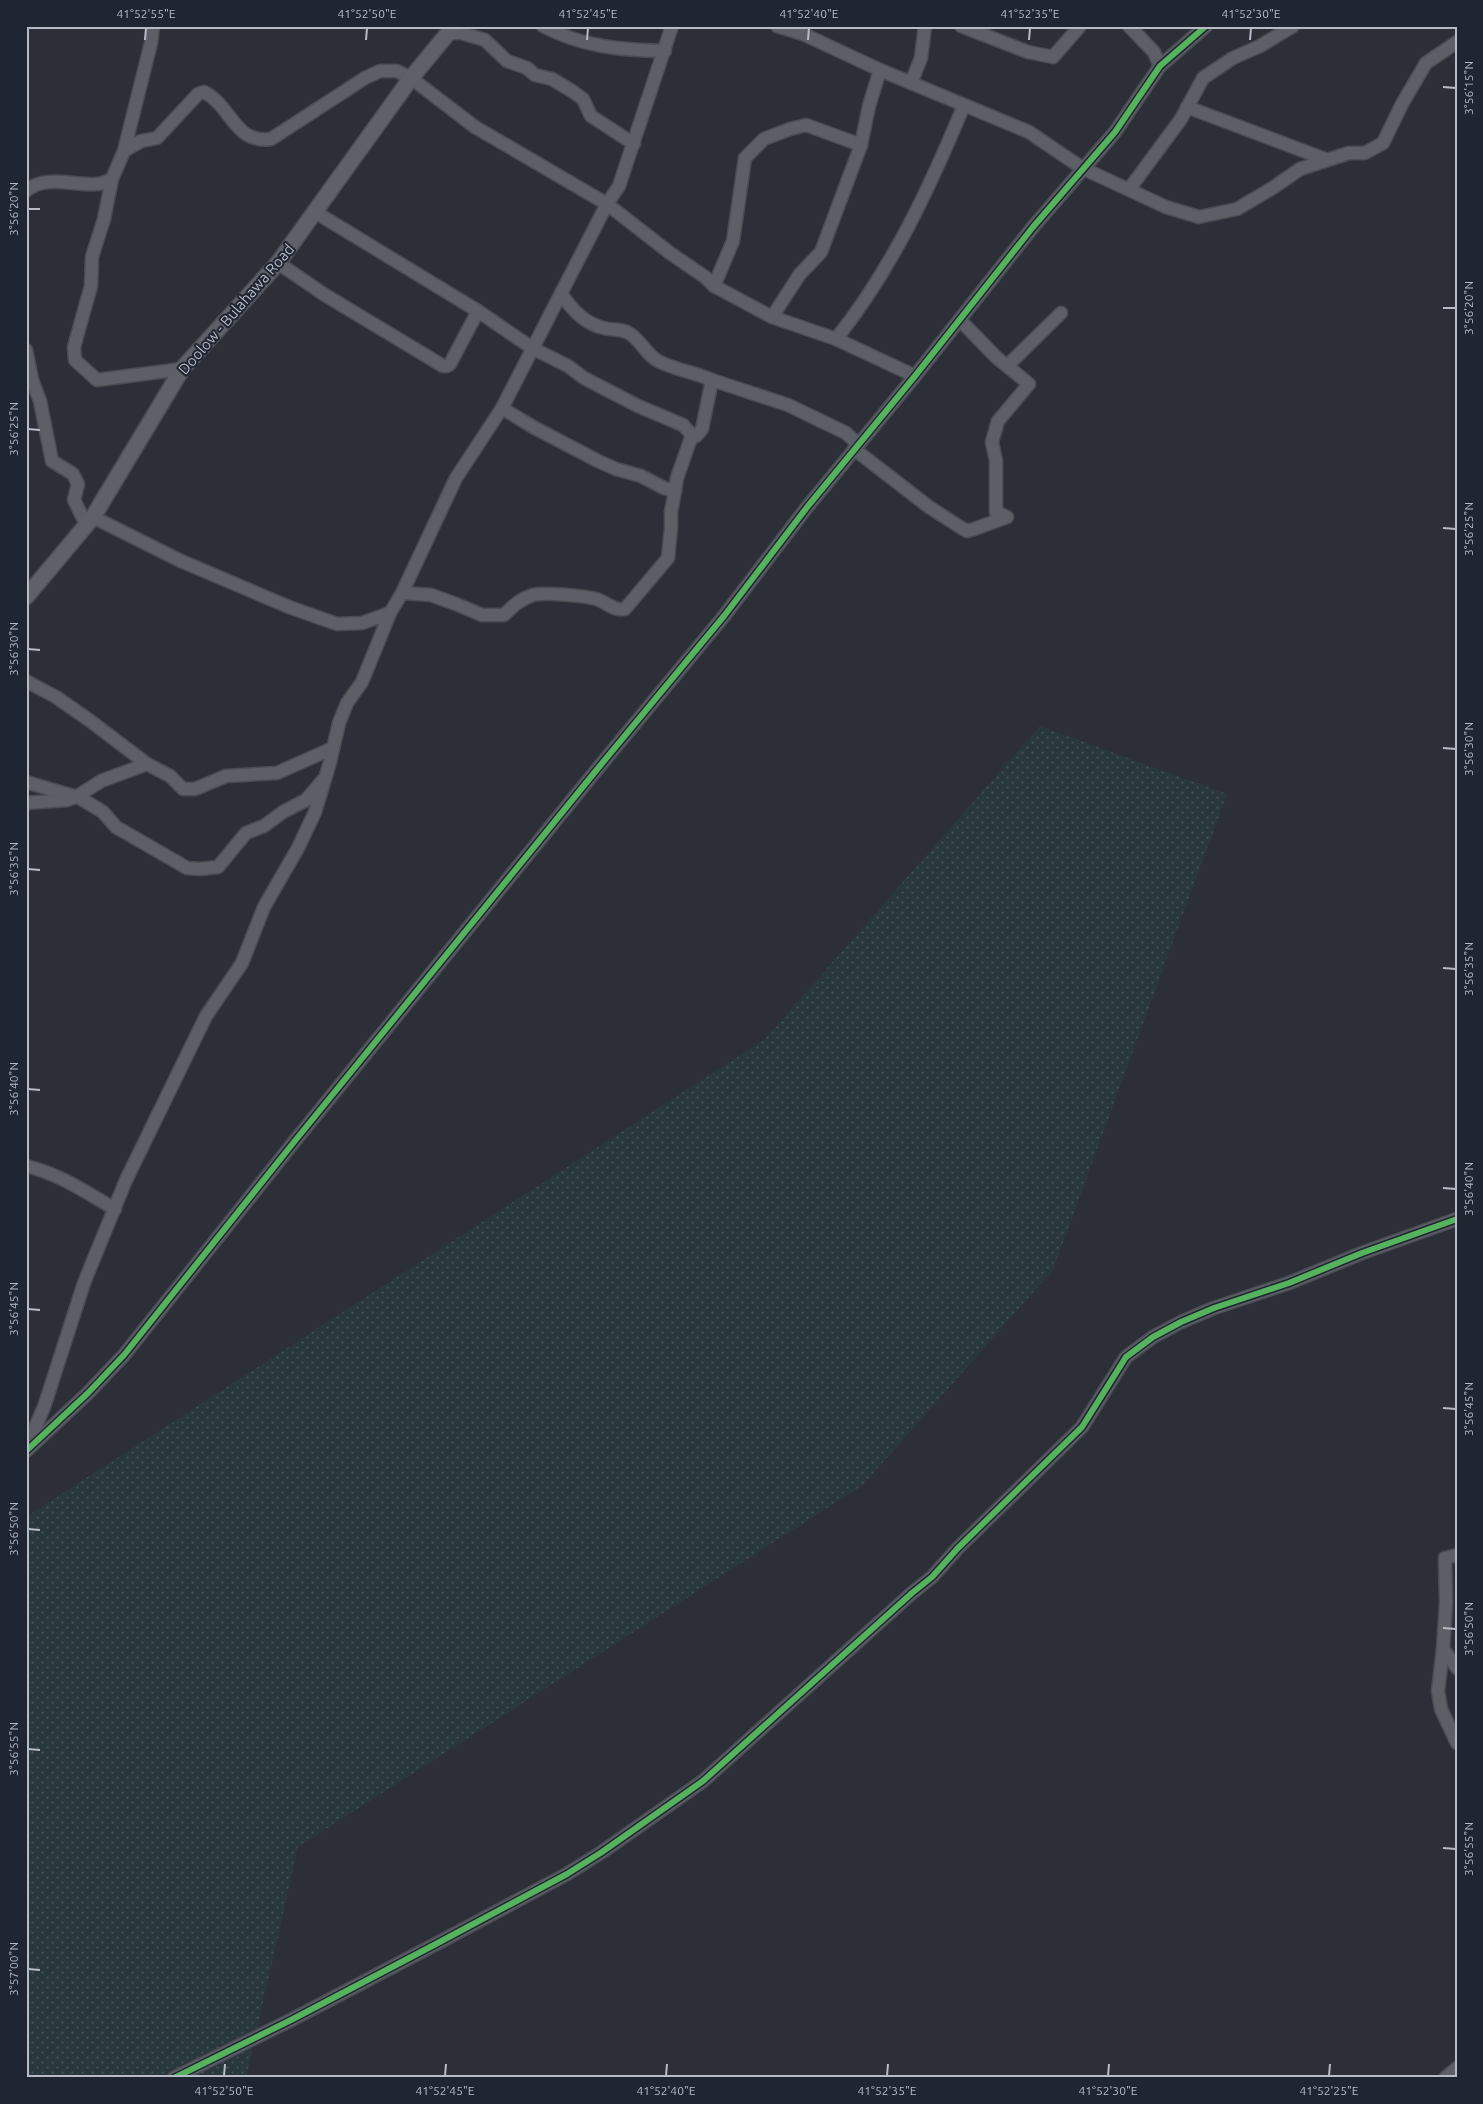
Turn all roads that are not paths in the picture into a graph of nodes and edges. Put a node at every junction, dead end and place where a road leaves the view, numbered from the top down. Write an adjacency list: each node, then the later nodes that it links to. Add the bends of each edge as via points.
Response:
1 (153, 26): 22 (street)
2 (543, 26): 13 (street, via 580,42 609,48)
3 (672, 26): 13 (street)
4 (777, 26): 15 (street, via 803,34)
5 (926, 26): 17 (street, via 921,58)
6 (961, 26): 7 (street, via 1028,52 1052,57)
7 (1080, 26)
8 (1128, 26): 14 (street, via 1154,52)
9 (1206, 26): 14 (street)
10 (1293, 26): 19 (street, via 1233,58 1204,78)
11 (452, 28): 16 (main road, Doolow - Bulahawa Road); 20 (street, via 485,40 507,61 527,68 535,75 552,79 572,91 583,99 591,116)
12 (1457, 42): 23 (street, via 1426,63 1383,143 1365,153)
13 (665, 50): 20 (street)
14 (1160, 66): 24 (street, via 1115,132)
15 (880, 70): 17 (street); 21 (street)
16 (411, 78): 22 (street, via 397,71 380,71 341,92 271,139 261,140 250,138 238,129 214,97 204,92 198,94 157,138 141,141); 28 (street, via 475,127); 29 (main road, Doolow - Bulahawa Road)
17 (910, 83): 18 (street)
18 (964, 105): 24 (street, via 1030,132); 37 (street, via 932,180 898,246 852,320)
19 (1187, 106): 23 (street); 26 (street, via 1161,148)
20 (634, 144): 28 (street, via 619,186)
21 (860, 144): 31 (street, via 806,126 764,139 745,158 733,241); 35 (street, via 820,252 800,274)
22 (124, 151): 25 (street)
23 (1326, 159): 26 (street, via 1300,169 1237,209 1199,218 1166,207)
24 (1082, 168): 26 (street); 36 (street)
25 (112, 179): 27 (street, via 99,184 43,182); 41 (street, via 92,257 91,286 74,347 75,360 97,380)
26 (1130, 188)
27 (26, 191)
28 (607, 204): 31 (street); 32 (street)
29 (315, 212): 30 (main road, Doolow - Bulahawa Road); 33 (street)
30 (278, 263): 33 (street, via 325,296 443,366 450,364); 41 (main road, Doolow - Bulahawa Road)
31 (714, 286): 35 (street)
32 (561, 293): 38 (street); 43 (street, via 570,308 590,323 625,331 658,361)
33 (478, 311): 38 (street)
34 (1061, 313): 40 (street)
35 (772, 317): 37 (street)
36 (960, 320): 40 (street); 42 (street)
37 (836, 339): 42 (street)
38 (532, 348): 44 (street); 45 (street, via 614,394 683,425)
39 (26, 350): 48 (street, via 52,461 73,474 78,484 74,500)
40 (1007, 366): 46 (street, via 1029,384 998,421 992,442 996,461 996,512 1007,516 974,529 960,528 929,507)
41 (182, 369): 48 (main road, Doolow - Bulahawa Road)
42 (915, 376): 46 (street)
43 (712, 380): 45 (street, via 702,429 696,436); 46 (street, via 788,405 846,433)
44 (502, 408): 47 (street, via 598,461); 49 (street, via 456,478)
45 (692, 435): 47 (street)
46 (856, 446): 62 (street, via 724,616 124,1355)
47 (675, 491): 49 (street, via 668,558 625,609 585,596 534,594 517,602 504,615 482,616 431,595)
48 (89, 520): 50 (main road, Doolow - Bulahawa Road); 51 (street, via 181,562 337,624 362,623)
49 (402, 593): 51 (street)
50 (26, 597)
51 (390, 613): 53 (street, via 362,682 347,703)
52 (26, 681): 54 (street, via 90,720)
53 (333, 748): 54 (street, via 277,773 226,776 195,789 183,789 170,776); 55 (street)
54 (147, 764): 57 (street, via 102,781)
55 (326, 777): 57 (street, via 306,800 246,834 218,867 200,869 187,868 169,859 116,827 103,812); 60 (street, via 315,812 264,906 242,963 206,1016)
56 (26, 782): 57 (street)
57 (76, 797): 58 (street)
58 (26, 803)
59 (26, 1166): 60 (street, via 63,1179)
60 (115, 1209): 62 (street, via 84,1283 44,1407)
61 (1457, 1219): 69 (street, via 1214,1308 1153,1337 1126,1357 1082,1427 932,1577 703,1781 567,1874)
62 (26, 1450)
63 (1457, 1555): 64 (street, via 1445,1558)
64 (1443, 1649): 65 (street); 66 (street); 67 (street, via 1438,1690 1441,1709)
65 (1457, 1649)
66 (1457, 1668)
67 (1457, 1743)
68 (1457, 2068): 70 (street)
69 (174, 2078)
70 (1444, 2078)

